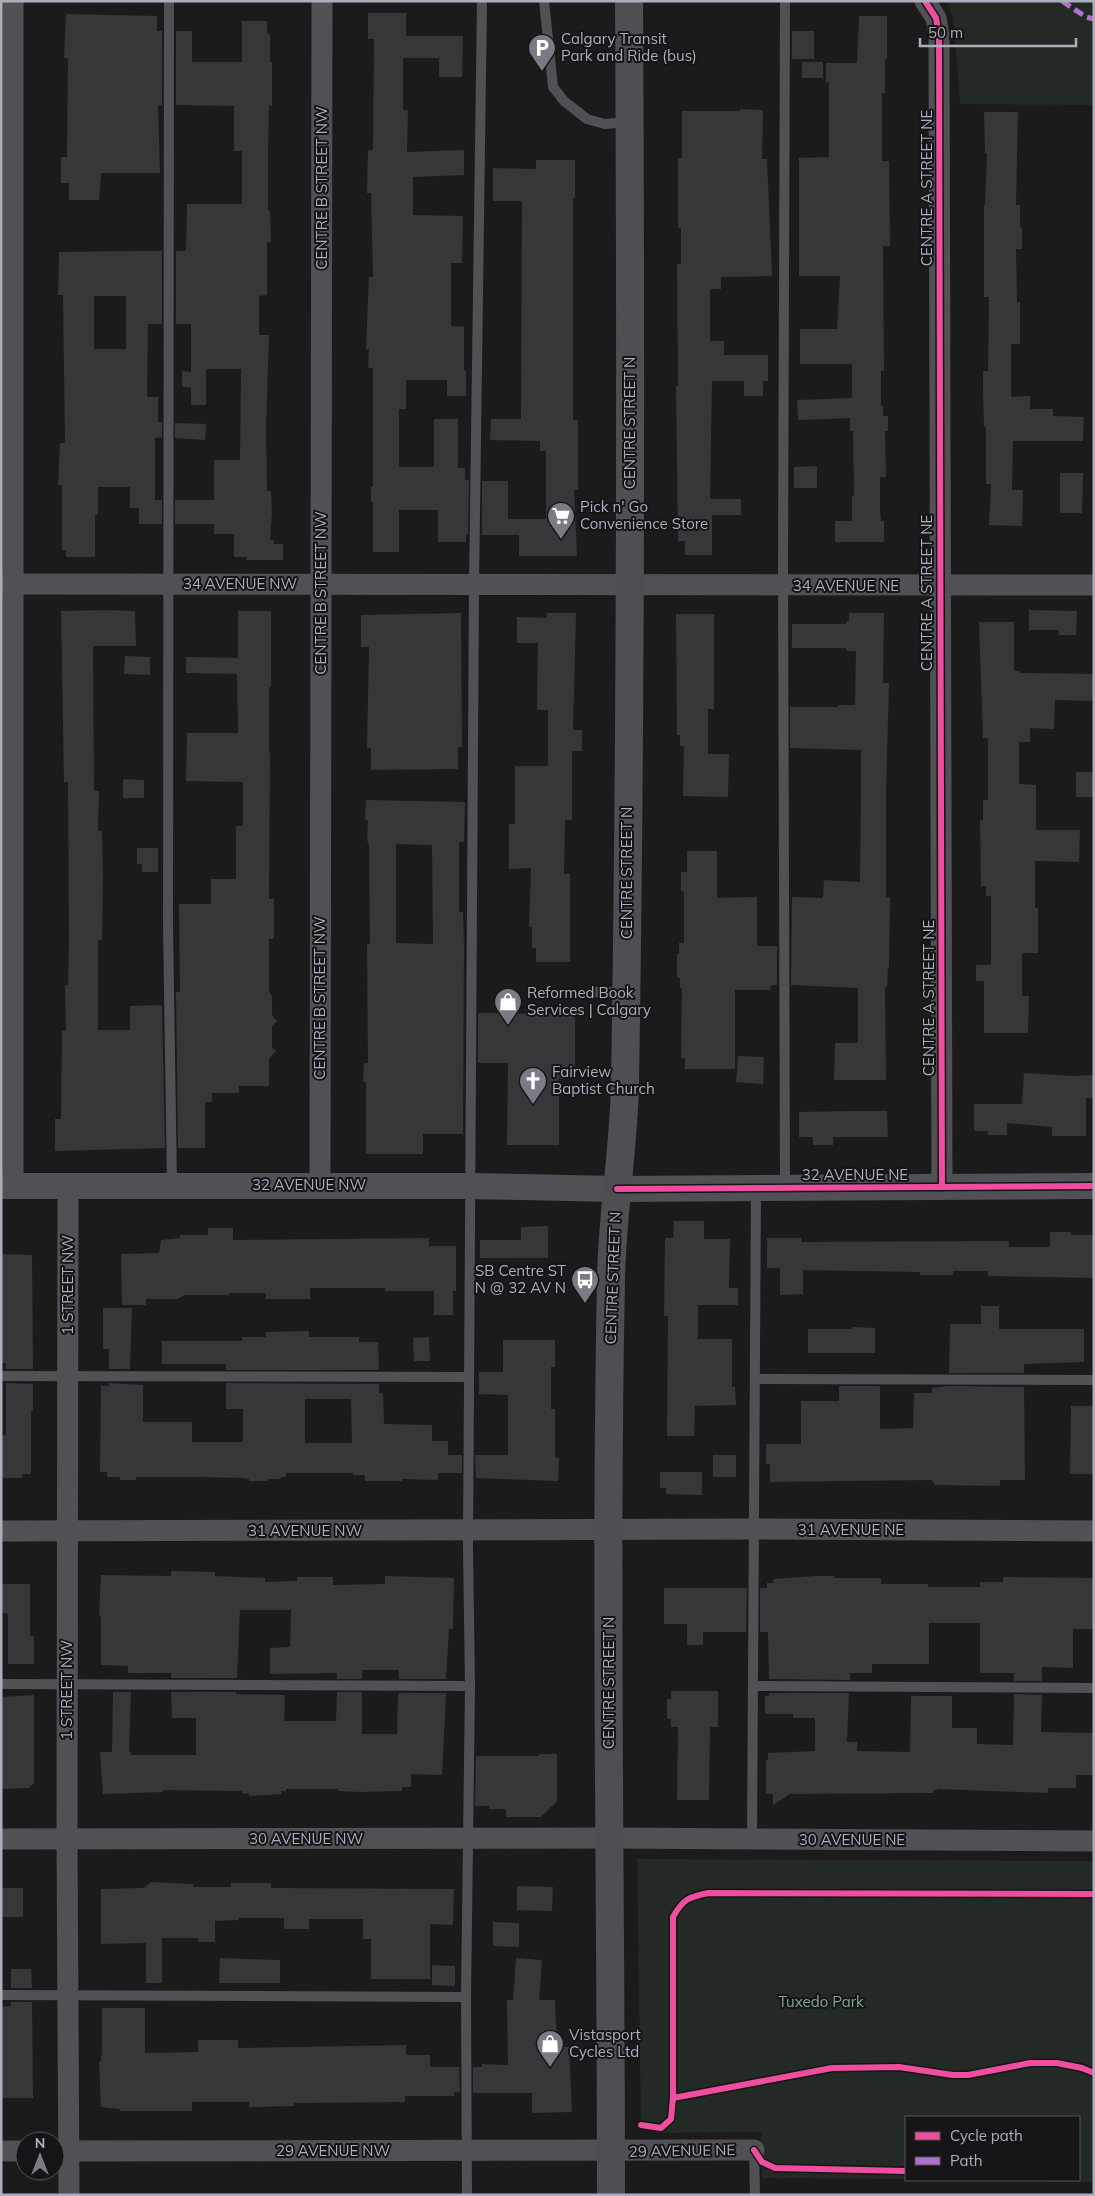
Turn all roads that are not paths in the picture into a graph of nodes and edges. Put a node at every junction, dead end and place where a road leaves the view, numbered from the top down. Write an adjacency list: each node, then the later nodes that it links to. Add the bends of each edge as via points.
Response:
1 (13, 1): 10 (street)
2 (169, 1): 11 (lane)
3 (322, 1): 12 (street, CENTRE B STREET NW)
4 (482, 1): 13 (lane)
5 (544, 1): 9 (lane, via 553,88 587,119 605,124)
6 (629, 1): 9 (main road, CENTRE STREET N)
7 (785, 1): 15 (lane)
8 (925, 2): 16 (street, CENTRE A STREET NE, via 936,18 939,36)
9 (630, 122): 14 (main road, CENTRE STREET N)
10 (7, 584): 11 (street, 34 AVENUE NW); 21 (street)
11 (167, 584): 12 (street, 34 AVENUE NW); 23 (lane)
12 (320, 584): 13 (street, 34 AVENUE NW); 20 (street, CENTRE B STREET NW)
13 (474, 585): 14 (street, 34 AVENUE NW); 24 (lane)
14 (629, 585): 15 (street, 34 AVENUE NE); 19 (main road, CENTRE STREET N)
15 (783, 586): 16 (street, 34 AVENUE NE); 27 (lane)
16 (940, 586): 17 (street, 34 AVENUE NE); 28 (street, CENTRE A STREET NE)
17 (1094, 586)
18 (594, 992): 19 (lane)
19 (626, 992): 29 (main road, CENTRE STREET N, via 625,1090)
20 (320, 1185): 23 (street, 32 AVENUE NW); 24 (street, 32 AVENUE NW)
21 (7, 1186): 22 (street, 32 AVENUE NW)
22 (68, 1186): 23 (street, 32 AVENUE NW); 31 (street, 1 STREET NW)
23 (172, 1186)
24 (470, 1186): 29 (street, 32 AVENUE NW); 32 (lane)
25 (1094, 1186): 28 (street, 32 AVENUE NE)
26 (756, 1187): 27 (street, 32 AVENUE NE); 29 (street, 32 AVENUE NE); 33 (lane)
27 (785, 1187): 28 (street, 32 AVENUE NE)
28 (942, 1187)
29 (617, 1189): 39 (main road, CENTRE STREET N, via 611,1277)
30 (1, 1376): 31 (lane)
31 (68, 1376): 32 (lane); 38 (street, 1 STREET NW)
32 (469, 1377): 36 (lane)
33 (756, 1379): 34 (lane); 35 (lane)
34 (1094, 1380)
35 (755, 1529): 39 (street, 31 AVENUE NE); 40 (street, 31 AVENUE NE); 44 (lane)
36 (469, 1530): 38 (street, 31 AVENUE NW); 39 (street, 31 AVENUE NW); 43 (lane)
37 (1, 1531): 38 (street, 31 AVENUE NW)
38 (67, 1531): 42 (street, 1 STREET NW)
39 (609, 1531): 46 (main road, CENTRE STREET N)
40 (1094, 1531)
41 (1, 1684): 42 (lane)
42 (68, 1684): 43 (lane); 48 (street, 1 STREET NW)
43 (470, 1686): 49 (lane)
44 (754, 1686): 45 (lane); 50 (lane)
45 (1094, 1688)
46 (610, 1838): 49 (street, 30 AVENUE NW); 50 (street, 30 AVENUE NE); 61 (main road, CENTRE STREET N)
47 (1, 1839): 48 (street, 30 AVENUE NW)
48 (67, 1839): 49 (street, 30 AVENUE NW); 53 (street, 1 STREET NW)
49 (467, 1839): 54 (lane)
50 (752, 1840): 51 (street, 30 AVENUE NE)
51 (1094, 1841)
52 (1, 1995): 53 (lane)
53 (69, 1995): 54 (lane); 55 (street, 1 STREET NW)
54 (466, 1997): 60 (lane)
55 (63, 2131)
56 (1, 2150): 57 (street)
57 (15, 2150)
58 (754, 2150): 61 (street, 29 AVENUE NE); 66 (lane)
59 (65, 2151): 60 (street, 29 AVENUE NW)
60 (467, 2152): 61 (street, 29 AVENUE NW); 64 (lane)
61 (610, 2152): 65 (main road, CENTRE STREET N)
62 (65, 2170): 63 (street, 1 STREET NW)
63 (69, 2195)
64 (467, 2195)
65 (610, 2195)
66 (755, 2195)

